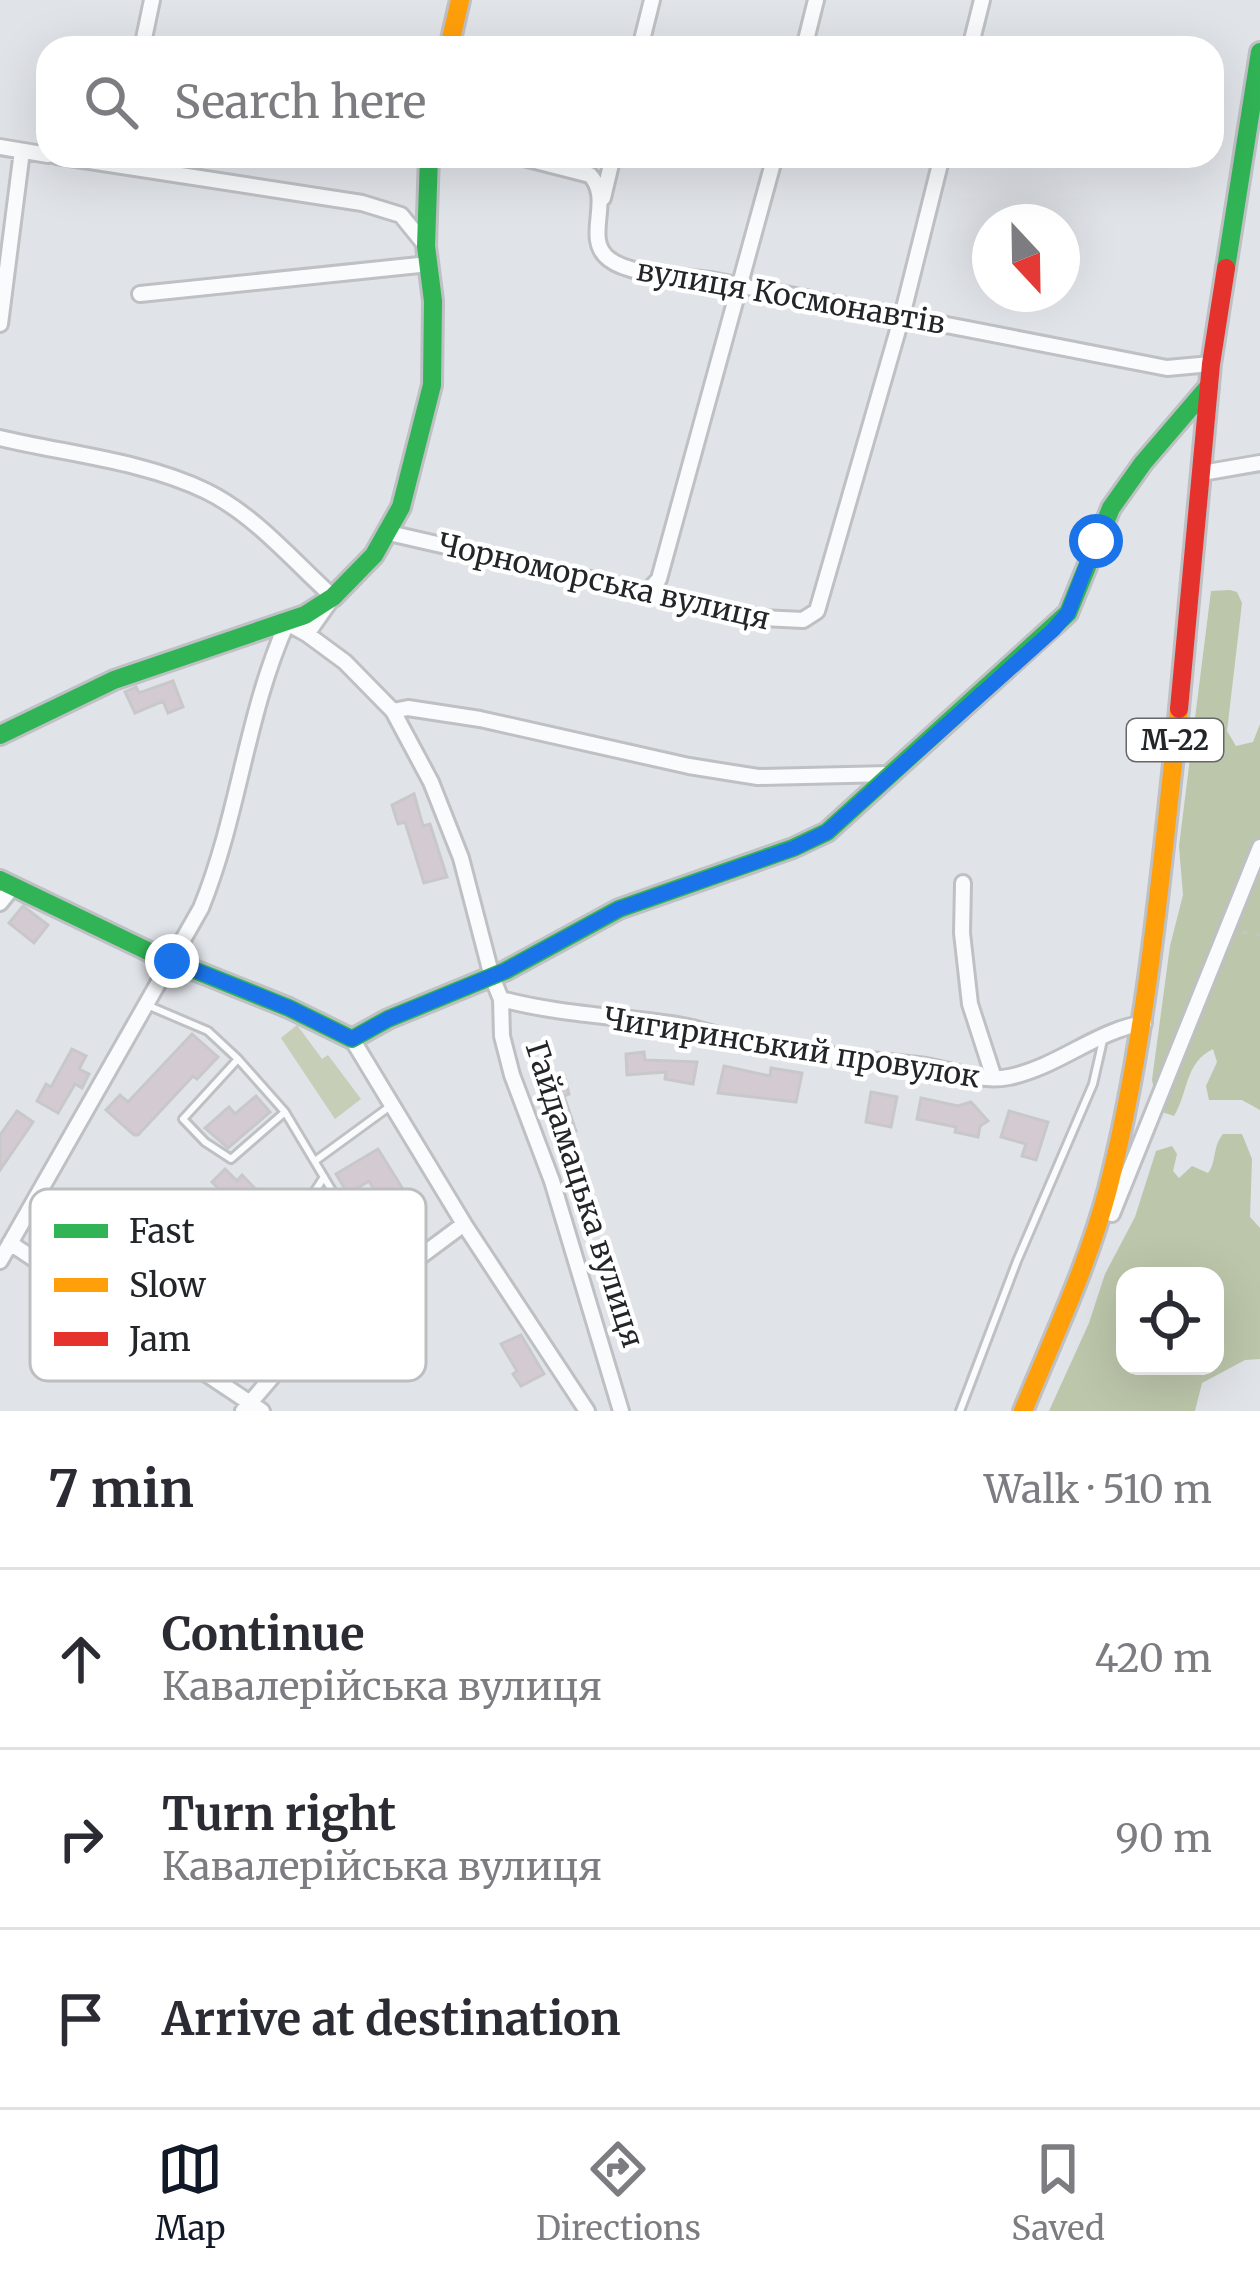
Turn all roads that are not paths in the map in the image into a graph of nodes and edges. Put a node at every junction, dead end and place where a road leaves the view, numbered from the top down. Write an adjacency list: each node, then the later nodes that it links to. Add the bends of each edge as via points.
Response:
1 (152, 0): 6 (street)
2 (460, 0): 7 (main road)
3 (652, 0): 8 (street)
4 (816, 0): 9 (street)
5 (982, 0): 10 (street)
6 (144, 36)
7 (452, 36)
8 (643, 36)
9 (807, 36)
10 (973, 36)
11 (1260, 52): 27 (main road, М-22)
12 (0, 147): 13 (street)
13 (22, 151): 14 (street); 26 (street)
14 (36, 153)
15 (165, 168): 22 (street, via 401,215)
16 (430, 168): 22 (main road)
17 (563, 168): 21 (street, via 590,175)
18 (610, 168): 21 (street, вулиця Космонавтів)
19 (773, 168): 23 (street)
20 (939, 168): 25 (street)
21 (602, 203): 23 (street, вулиця Космонавтів, via 598,245 615,263)
22 (428, 255): 24 (street); 32 (main road, via 432,385)
23 (741, 286): 25 (street, вулиця Космонавтів); 33 (street)
24 (140, 294)
25 (902, 316): 27 (street, вулиця Космонавтів, via 1167,368); 33 (street, Чорноморська вулиця, via 817,610 785,622)
26 (0, 323)
27 (1211, 364): 28 (main road, М-22)
28 (1209, 386): 31 (main road, М-22); 39 (main road, via 1112,508 1068,613)
29 (0, 438): 34 (street, via 208,492 261,528)
30 (1260, 463): 31 (street)
31 (1202, 473): 47 (main road, М-22)
32 (389, 533): 33 (street, Чорноморська вулиця); 34 (main road)
33 (649, 590)
34 (334, 597): 35 (main road); 36 (street)
35 (287, 623): 36 (street, Гайдамацька вулиця); 38 (main road, via 114,680); 43 (street, via 267,666 217,867)
36 (307, 634): 37 (street, Гайдамацька вулиця)
37 (393, 711): 39 (street, via 480,718 758,776); 44 (street, Гайдамацька вулиця, via 461,858)
38 (0, 735)
39 (890, 774): 44 (main road, via 827,832 619,909)
40 (1260, 847): 65 (street, via 1104,1234)
41 (962, 884): 51 (street, via 968,992)
42 (4, 890): 43 (main road)
43 (172, 961): 46 (street); 49 (main road)
44 (492, 977): 45 (street, Гайдамацька вулиця); 49 (main road)
45 (501, 999): 51 (street, Чигиринський провулок); 70 (street, Гайдамацька вулиця, via 512,1075)
46 (147, 1005): 50 (lane, via 208,1031); 56 (street)
47 (1144, 1023): 48 (street, Чигиринський провулок); 65 (main road, М-22, via 1112,1174)
48 (1104, 1034): 51 (street, Чигиринський провулок, via 1071,1055); 71 (lane, via 1093,1084)
49 (352, 1039): 52 (street)
50 (238, 1059): 53 (lane); 53 (lane, via 183,1119 231,1159)
51 (994, 1078)
52 (390, 1106): 54 (lane); 60 (street)
53 (285, 1112): 54 (lane)
54 (315, 1161): 55 (lane)
55 (324, 1178): 57 (lane); 58 (lane)
56 (41, 1189)
57 (317, 1189)
58 (331, 1189)
59 (30, 1208): 61 (street)
60 (464, 1224): 62 (street); 69 (street)
61 (10, 1243): 63 (street); 64 (street)
62 (426, 1253)
63 (30, 1257)
64 (0, 1261)
65 (1082, 1268): 72 (main road, М-22)
66 (212, 1381): 68 (street)
67 (272, 1381): 68 (street)
68 (252, 1408)
69 (587, 1411)
70 (622, 1411)
71 (960, 1411)
72 (1023, 1411)

